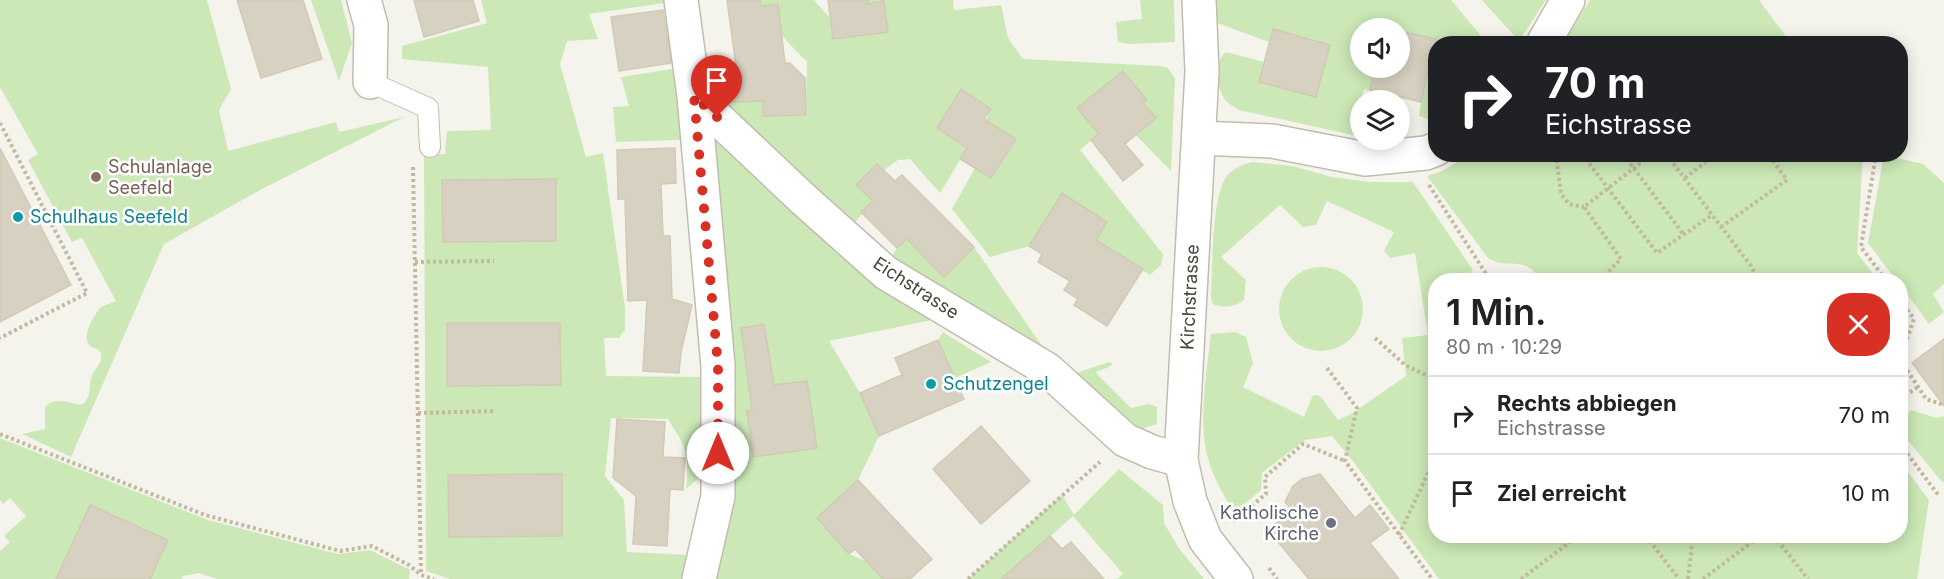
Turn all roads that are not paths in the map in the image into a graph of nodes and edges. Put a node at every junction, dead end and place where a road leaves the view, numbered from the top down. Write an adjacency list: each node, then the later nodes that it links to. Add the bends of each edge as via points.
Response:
1 (364, 0): 6 (street, via 371,25)
2 (681, 0): 7 (street)
3 (1199, 0): 8 (street, Kirchstrasse)
4 (1568, 0): 5 (street)
5 (1548, 36)
6 (370, 82): 9 (lane, via 428,108)
7 (694, 96): 11 (street, Eichstrasse, via 886,273 1048,370 1118,446); 12 (street, via 718,366 718,496)
8 (1199, 138): 10 (street, via 1272,141 1365,159); 11 (street, Kirchstrasse)
9 (430, 147)
10 (1428, 152)
11 (1181, 460): 13 (street, Kirchstrasse, via 1190,501 1205,540)
12 (699, 579)
13 (1236, 579)

